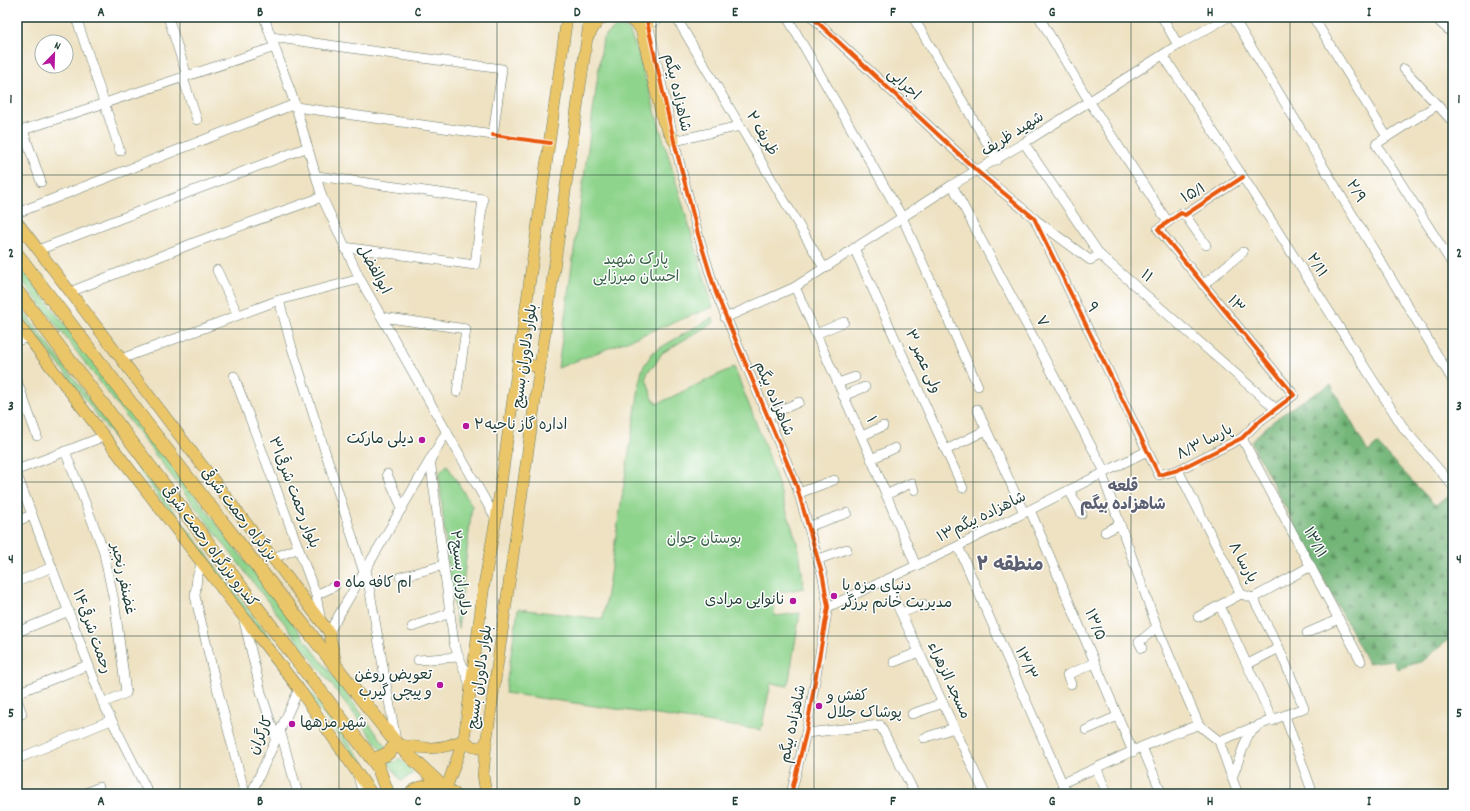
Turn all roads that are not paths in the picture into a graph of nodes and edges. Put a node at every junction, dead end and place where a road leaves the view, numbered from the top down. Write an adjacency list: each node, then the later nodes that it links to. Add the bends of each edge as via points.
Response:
1 (76, 17): 29 (street)
2 (168, 17): 27 (street)
3 (264, 17): 21 (street, ابوالفضل)
4 (567, 17): 80 (main road, بلوار دلاوران بسیج)
5 (590, 17): 22 (main road, بلوار دلاوران بسیج)
6 (604, 17): 22 (main road, via 597,22)
7 (626, 17): 37 (main road, via 638,26 642,33 663,121)
8 (661, 17): 19 (street)
9 (673, 17): 34 (street, ظریف ۲, via 677,19)
10 (787, 17): 50 (street)
11 (812, 17): 42 (street, اجرایی)
12 (913, 17): 41 (street)
13 (1039, 17): 28 (street)
14 (1162, 17): 23 (street)
15 (1228, 17): 23 (street, شهید ظریف)
16 (1233, 17): 85 (street, ۲/۹)
17 (1313, 17): 36 (street)
18 (1434, 17): 20 (street)
19 (646, 20): 37 (street, شاهزاده بیگم)
20 (1453, 34)
21 (271, 37): 24 (street, ابوالفضل); 31 (street, via 502,69 493,135)
22 (586, 41): 81 (main road, بلوار دلاوران بسیج)
23 (1178, 45): 25 (street, شهید ظریف)
24 (275, 47): 27 (street); 31 (street, ابوالفضل)
25 (1163, 55): 28 (street, شهید ظریف); 44 (street, ۲/۱۱)
26 (1404, 69): 30 (street)
27 (185, 77): 29 (street); 32 (street)
28 (1089, 101): 38 (street, شهید ظریف); 53 (street)
29 (104, 103): 35 (street); 40 (street)
30 (1437, 105): 33 (street); 36 (street)
31 (295, 106): 39 (street, ابوالفضل); 48 (street)
32 (197, 120)
33 (1453, 122)
34 (740, 126): 37 (street); 63 (street, ظریف ۲)
35 (19, 131): 45 (street)
36 (1387, 137): 62 (street, via 1376,144)
37 (674, 141): 73 (street, شاهزاده بیگم, via 698,234)
38 (1024, 143): 41 (street, شهید ظریف); 61 (street, ۱۱)
39 (308, 147): 43 (street, ابوالفضل); 58 (street)
40 (120, 151)
41 (996, 160): 42 (street, شهید ظریف)
42 (977, 171): 46 (street, شهید ظریف); 51 (street, ۹)
43 (317, 176): 47 (street, ابوالفضل); 56 (street, via 483,199 475,265)
44 (1244, 177): 49 (street, ۱۵/۱); 116 (street, ۲/۱۱, via 1405,430)
45 (41, 182)
46 (952, 186): 50 (street, شهید ظریف); 111 (street, ۷)
47 (322, 197): 56 (street, ابوالفضل); 69 (street, via 196,242)
48 (17, 213)
49 (1185, 215): 53 (street, ۱۵/۱, via 1181,213); 55 (street)
50 (902, 218): 57 (street, شهید ظریف); 87 (street)
51 (1034, 218): 61 (street, via 1090,260); 106 (street, ۹)
52 (17, 222): 58 (main road)
53 (1168, 222): 54 (street, ۱۵/۱)
54 (1158, 229): 66 (street, ۱۳)
55 (1206, 245)
56 (344, 247): 65 (street, ابوالفضل)
57 (854, 248): 63 (street, شهید ظریف); 104 (street, ولی عصر ۳)
58 (38, 250): 69 (main road)
59 (1244, 252): 66 (street)
60 (17, 254): 175 (highway, بزرگراه رحمت شرقی, via 205,500)
61 (1100, 255): 94 (street, ۱۱)
62 (1453, 265)
63 (824, 268): 67 (street, شهید ظریف)
64 (217, 270): 71 (street)
65 (360, 279): 70 (street); 72 (street, ابوالفضل)
66 (1203, 285): 90 (street, ۱۳)
67 (795, 287): 73 (street, شهید ظریف); 76 (street, ۱)
68 (17, 291): 204 (highway)
69 (70, 292): 79 (main road)
70 (278, 300): 71 (street); 142 (street)
71 (238, 315): 79 (street)
72 (382, 317): 89 (street, via 466,329); 98 (street, ابوالفضل)
73 (725, 318): 95 (street, شاهزاده بیگم)
74 (844, 322): 76 (street)
75 (17, 323): 77 (main road, کندرو بزرگراه رحمت شرقی)
76 (816, 334): 86 (street, ۱)
77 (28, 337): 78 (street); 100 (main road, کندرو بزرگراه رحمت شرقی)
78 (17, 341)
79 (121, 359): 135 (main road)
80 (518, 363): 81 (main road); 127 (main road, بلوار دلاوران بسیج)
81 (540, 367): 200 (main road, بلوار دلاوران بسیج)
82 (234, 376): 133 (street, بلوار رحمت شرقی۳۱)
83 (855, 377): 86 (street)
84 (17, 381): 99 (street)
85 (1453, 381)
86 (838, 384): 91 (street, ۱)
87 (978, 386)
88 (865, 387): 91 (street)
89 (457, 392)
90 (1294, 395): 94 (street, ۸/۳ پارسا)
91 (843, 396): 101 (street, ۱)
92 (799, 402): 95 (street)
93 (977, 409): 97 (street, ۱۳/۵)
94 (1276, 409): 102 (street, ۸/۳ پارسا)
95 (767, 416): 120 (street, شاهزاده بیگم)
96 (884, 426): 101 (street)
97 (986, 430): 104 (street); 123 (street, ۱۳/۵)
98 (446, 432): 107 (street); 127 (street, ابوالفضل)
99 (37, 436)
100 (105, 436): 105 (street); 137 (main road, کندرو بزرگراه رحمت شرقی)
101 (862, 436): 108 (street, ۱)
102 (1242, 438): 110 (street, ۸/۳ پارسا); 140 (street, ۱۳/۱۱)
103 (895, 448): 108 (street)
104 (946, 450): 117 (street, ولی عصر ۳)
105 (65, 451): 109 (street); 181 (street, غضنفر رنجبر, via 103,548 115,606 126,693)
106 (1147, 451): 111 (street, شاهزاده بیگم۱۳); 114 (street, ۹)
107 (430, 459): 122 (street); 138 (street, دلاوران بسیج۲)
108 (871, 459): 121 (street, ۱)
109 (17, 470)
110 (1178, 470): 114 (street, ۸/۳ پارسا); 147 (street, ۸ پارسا)
111 (1103, 473): 119 (street, شاهزاده بیگم۱۳); 129 (street, ۷)
112 (387, 474): 122 (street)
113 (17, 475): 126 (street, ۱۴رحمت شرقی)
114 (1159, 475)
115 (834, 480): 120 (street)
116 (1453, 486)
117 (963, 488)
118 (915, 490): 121 (street, via 911,483)
119 (1070, 490): 123 (street, شاهزاده بیگم۱۳); 125 (street)
120 (799, 493): 130 (street, شاهزاده بیگم)
121 (886, 495): 139 (street, ۱)
122 (402, 508): 142 (street)
123 (1027, 511): 132 (street, شاهزاده بیگم۱۳); 172 (street, ۱۳/۵)
124 (847, 513): 130 (street)
125 (1082, 514)
126 (32, 515): 128 (street); 141 (street, ۱۴رحمت شرقی)
127 (496, 519): 177 (main road, بلوار دلاوران بسیج, via 484,585)
128 (17, 521)
129 (1120, 524): 131 (street); 161 (street, ۷)
130 (810, 526): 136 (street, شاهزاده بیگم)
131 (1105, 532)
132 (958, 546): 139 (street, شاهزاده بیگم۱۳); 208 (street, ۱۳/۳)
133 (299, 548): 135 (street); 148 (street, بلوار رحمت شرقی۳۱)
134 (847, 549): 136 (street)
135 (273, 558): 159 (main road)
136 (819, 559): 152 (street, شاهزاده بیگم)
137 (202, 562): 156 (main road, کندرو بزرگراه رحمت شرقی); 213 (street, via 195,596)
138 (444, 565): 143 (street); 154 (street, دلاوران بسیج۲)
139 (916, 566): 144 (street, شاهزاده بیگم۱۳)
140 (1310, 566): 149 (street); 158 (street, ۱۳/۱۱)
141 (52, 567): 145 (street); 153 (street, ۱۴رحمت شرقی)
142 (365, 571): 163 (street); 199 (street)
143 (400, 577)
144 (886, 580): 152 (street, شاهزاده بیگم۱۳); 155 (street, مسجد الزهراء)
145 (17, 582)
146 (335, 586): 148 (street)
147 (1241, 594): 149 (street, ۸ پارسا); 151 (street)
148 (316, 595): 159 (street, بلوار رحمت شرقی۳۱)
149 (1253, 598): 166 (street, ۸ پارسا)
150 (923, 604): 155 (street)
151 (1220, 606): 157 (street); 174 (street)
152 (828, 607): 194 (street, شاهزاده بیگم)
153 (69, 611): 162 (street); 173 (street, ۱۴رحمت شرقی)
154 (450, 613): 160 (street); 168 (street, دلاوران بسیج۲)
155 (902, 613): 167 (street, مسجد الزهراء)
156 (243, 616): 178 (main road, کندرو بزرگراه رحمت شرقی); 196 (street, via 261,692)
157 (1198, 618)
158 (1339, 618): 164 (street); 170 (street, ۱۳/۱۱)
159 (321, 621): 163 (main road)
160 (412, 626)
161 (1157, 627): 165 (street, via 1139,642); 189 (street, ۷)
162 (17, 632)
163 (329, 632): 175 (main road)
164 (1307, 633)
165 (1142, 648)
166 (1279, 648): 174 (street); 186 (street, ۸ پارسا, via 1304,708)
167 (919, 652): 171 (street); 182 (street, مسجد الزهراء)
168 (458, 656): 169 (street); 177 (street, دلاوران بسیج۲)
169 (418, 660)
170 (1361, 661)
171 (894, 662)
172 (1095, 663): 176 (street, via 1067,675); 185 (street, ۱۳/۵)
173 (88, 664): 179 (street); 181 (street, ۱۴رحمت شرقی)
174 (1248, 664): 188 (street)
175 (337, 667): 199 (highway, بزرگراه رحمت شرقی)
176 (1071, 684)
177 (472, 688): 197 (main road, بلوار دلاوران بسیج)
178 (299, 689): 192 (street, کارگران); 205 (main road, کندرو بزرگراه رحمت شرقی)
179 (17, 693)
180 (17, 699): 183 (street)
181 (103, 702): 187 (street, ۱۴رحمت شرقی)
182 (943, 703): 184 (street); 191 (street, مسجد الزهراء)
183 (22, 714)
184 (912, 714)
185 (1118, 716): 193 (street); 202 (street, ۱۳/۵)
186 (1285, 716): 188 (street); 228 (street)
187 (111, 720): 203 (street); 212 (street, ۱۴رحمت شرقی)
188 (1273, 721): 190 (street)
189 (1199, 725): 198 (street); 201 (street, via 1168,734)
190 (1259, 726): 198 (street); 207 (street, via 1248,735)
191 (954, 728): 195 (street); 223 (street, مسجد الزهراء)
192 (280, 730): 196 (street, کارگران); 215 (street)
193 (1086, 730)
194 (806, 733): 221 (street, شاهزاده بیگم); 222 (street, via 880,725)
195 (924, 738)
196 (276, 739): 214 (street, کارگران)
197 (464, 739): 199 (main road, via 440,748); 200 (main road, via 471,746 478,748); 210 (main road, بلوار دلاوران بسیج)
198 (1219, 741): 207 (street)
199 (397, 744): 204 (highway, via 387,754); 210 (highway, بزرگراه رحمت شرقی)
200 (486, 744): 220 (main road, بلوار دلاوران بسیج, via 483,775)
201 (1142, 747): 202 (street); 226 (street)
202 (1133, 752): 206 (street)
203 (17, 759)
204 (374, 760): 218 (highway)
205 (356, 769): 216 (street); 217 (main road, کندرو بزرگراه رحمت شرقی)
206 (1097, 769): 208 (street); 225 (street)
207 (1232, 778): 227 (street)
208 (1062, 783): 224 (street, ۱۳/۳)
209 (99, 787): 211 (street)
210 (448, 790): 219 (highway, via 423,787)
211 (83, 794)
212 (149, 794)
213 (245, 794)
214 (251, 794)
215 (298, 794)
216 (363, 794)
217 (372, 794)
218 (388, 794)
219 (410, 794)
220 (486, 794)
221 (791, 794)
222 (915, 794)
223 (985, 794)
224 (1067, 794)
225 (1107, 794)
226 (1162, 794)
227 (1238, 794)
228 (1312, 794)

